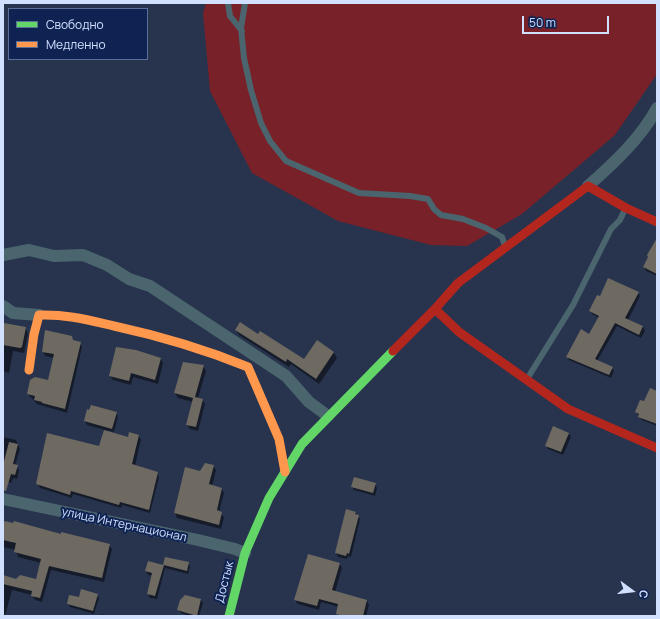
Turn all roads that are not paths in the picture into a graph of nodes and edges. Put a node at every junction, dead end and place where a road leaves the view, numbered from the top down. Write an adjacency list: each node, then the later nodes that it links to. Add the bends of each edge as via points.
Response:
1 (228, 3): 3 (lane, via 230,16)
2 (245, 3): 3 (lane)
3 (242, 31): 8 (lane, via 244,58 261,123 270,141 286,161 359,193 428,199 441,215 464,219 502,237)
4 (657, 108): 5 (street, via 651,119 610,166)
5 (588, 186): 6 (street); 8 (street, Достык)
6 (626, 208): 7 (street); 14 (lane, via 620,220 611,229 573,305)
7 (657, 222)
8 (505, 248): 11 (street, Достык, via 458,284)
9 (4, 256): 15 (street, via 29,250 54,256 83,254 107,265 129,280 150,286 286,376 309,402)
10 (3, 306): 12 (street, via 13,313)
11 (435, 309): 14 (street, via 458,332); 15 (street, Достык)
12 (39, 315): 13 (street); 17 (street, via 60,314 184,342 248,367 279,439)
13 (29, 370)
14 (526, 380): 16 (street, via 568,409)
15 (328, 416): 17 (street, Достык, via 302,444)
16 (657, 448)
17 (285, 472): 19 (street, Достык, via 269,498)
18 (3, 499): 19 (street, улица Интернационал, via 198,540)
19 (245, 553): 20 (street, Достык)
20 (229, 616)

